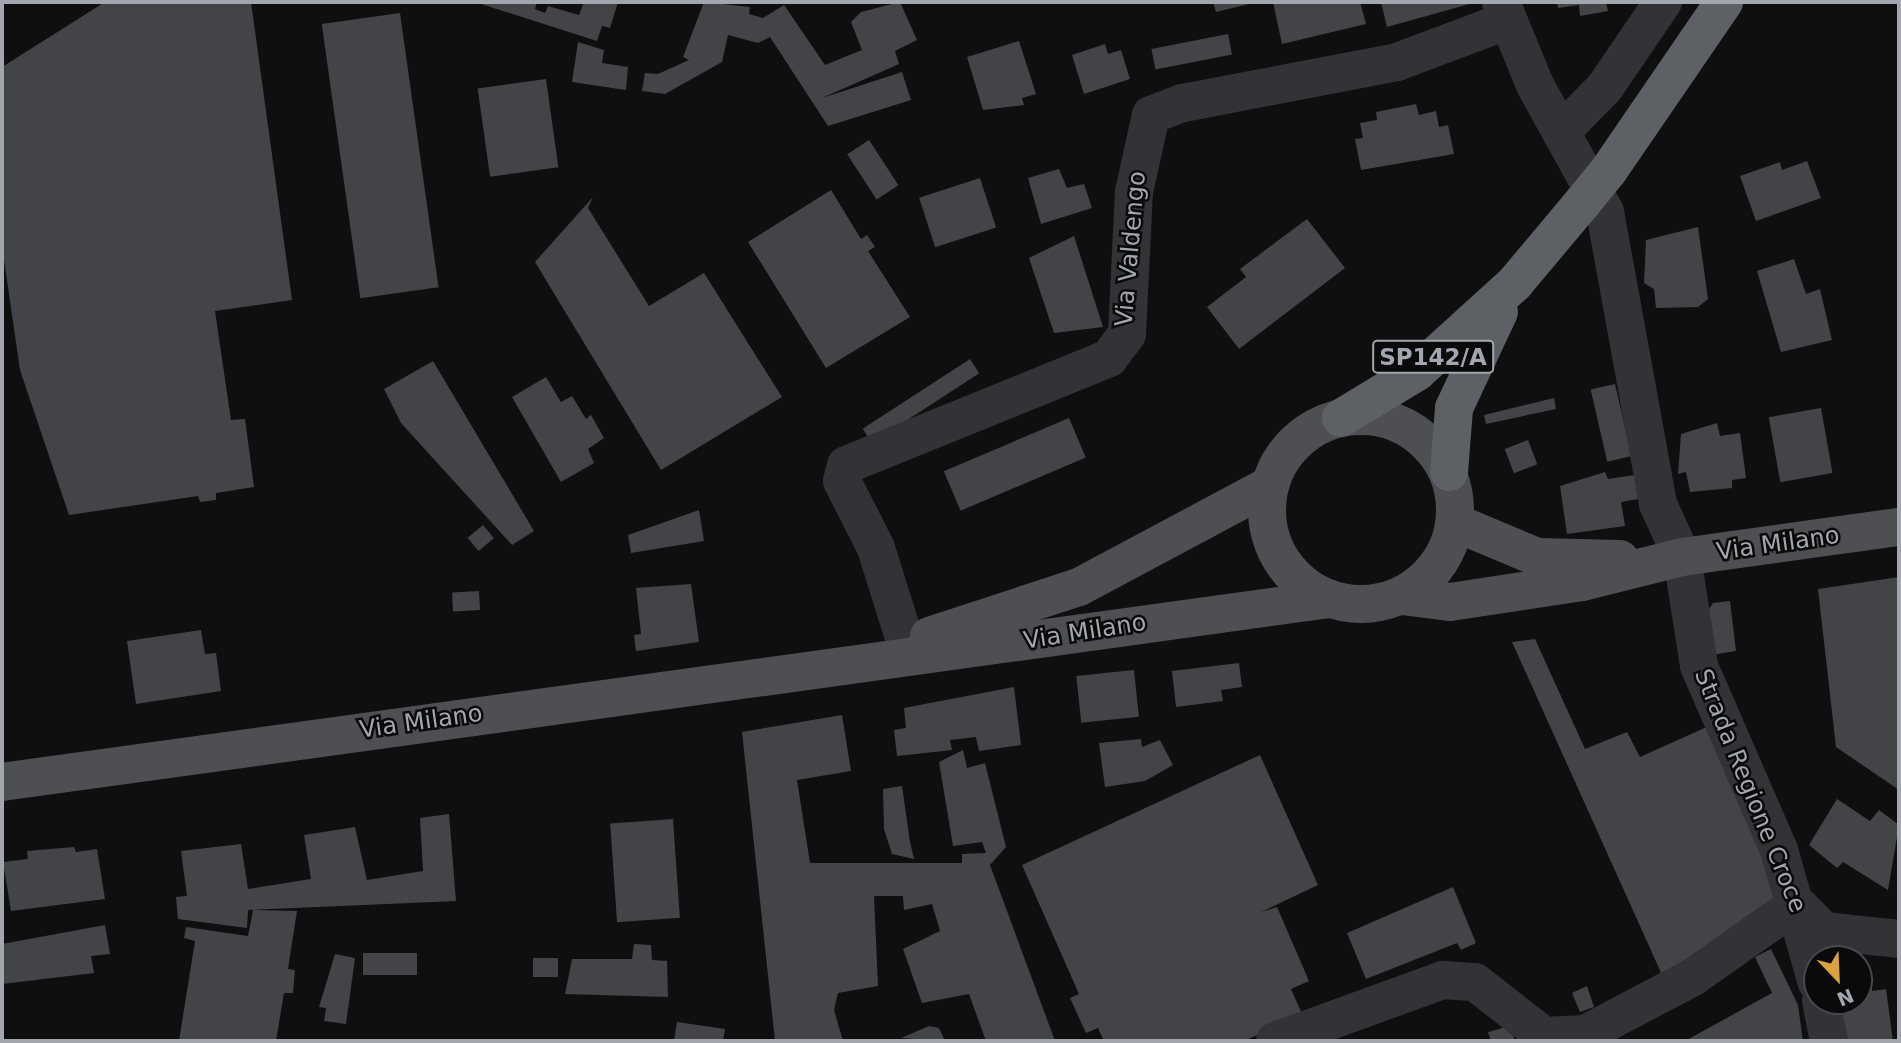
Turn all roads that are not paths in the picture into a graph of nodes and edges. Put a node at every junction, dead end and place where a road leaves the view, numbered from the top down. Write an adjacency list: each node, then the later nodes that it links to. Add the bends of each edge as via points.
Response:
1 (1663, 2): 4 (street, via 1605,86)
2 (1724, 2): 5 (highway, SP142/A, bridge, via 1609,170)
3 (1504, 11): 4 (street, Strada Regione Croce); 14 (street, Via Valdengo, via 1397,62 1183,103 1151,115 1135,192 1127,334 1109,358 846,465 842,481 876,548)
4 (1560, 132): 11 (street, Strada Regione Croce, via 1599,198 1616,246)
5 (1515, 283): 6 (highway, SP142/A, via 1417,372); 7 (highway, SP142/A, via 1454,408)
6 (1341, 418): 7 (main road, via 1374,416 1405,426 1431,445); 8 (main road, via 1296,441)
7 (1449, 472): 9 (main road)
8 (1270, 485): 13 (main road, via 1271,541 1291,573); 14 (main road, Via Milano, via 1079,587)
9 (1456, 523): 11 (main road, Via Milano, via 1537,557); 12 (main road, via 1438,566)
10 (1899, 527): 11 (main road, Via Milano)
11 (1670, 559): 12 (main road, Via Milano, via 1582,582 1450,602); 17 (street, Strada Regione Croce, via 1699,666)
12 (1402, 596): 13 (main road, via 1378,604)
13 (1329, 599): 15 (main road, Via Milano)
14 (906, 644): 15 (main road, Via Milano)
15 (841, 664): 16 (main road, Via Milano)
16 (2, 782)
17 (1797, 905): 18 (street, via 1824,931); 19 (street, Strada Regione Croce); 21 (street, via 1693,977 1585,1034 1544,1036 1475,982 1443,981)
18 (1899, 939)
19 (1807, 945)
20 (1824, 1015): 22 (street)
21 (1275, 1041)
22 (1829, 1041)

